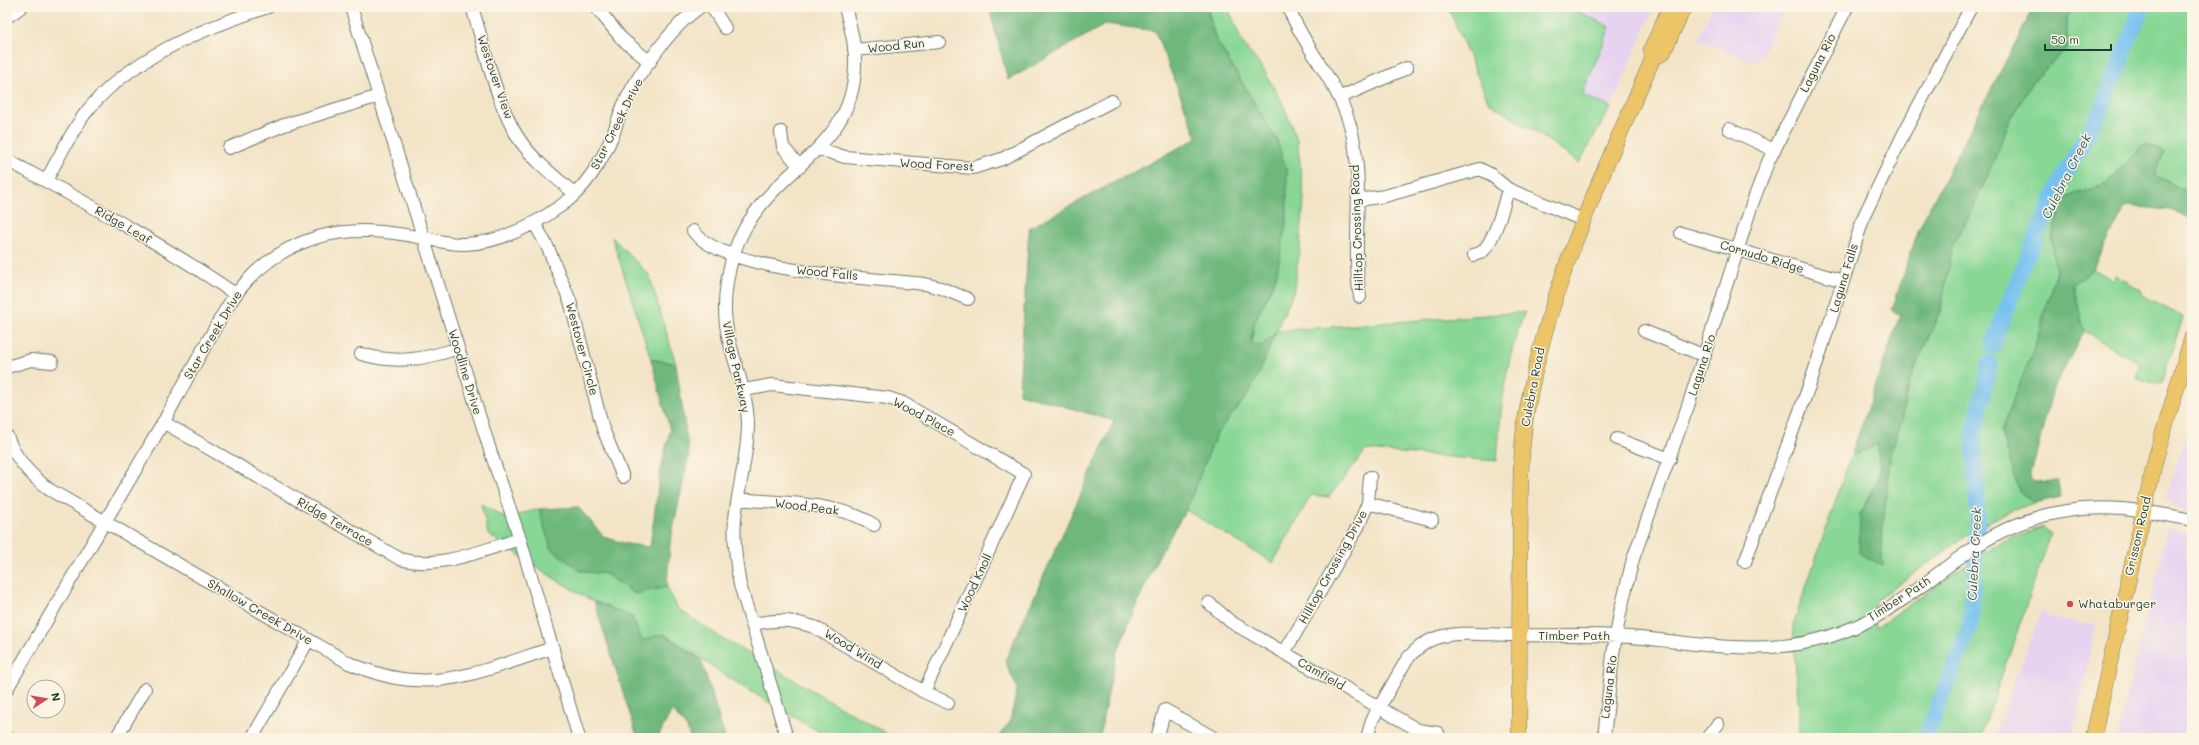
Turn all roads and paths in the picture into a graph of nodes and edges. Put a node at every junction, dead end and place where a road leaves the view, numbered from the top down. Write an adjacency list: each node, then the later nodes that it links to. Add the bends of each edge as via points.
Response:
1 (21, 7): 14 (street)
2 (268, 7): 31 (street, via 218,23 186,37 113,86 85,114)
3 (351, 7): 21 (street, Woodline Drive)
4 (472, 7): 33 (street, Westover View, via 501,100 518,138 530,153)
5 (596, 7): 19 (street, via 622,39)
6 (700, 7): 19 (street, Star Creek Drive, via 684,19)
7 (712, 7): 15 (street)
8 (845, 7): 17 (street, Village Parkway)
9 (1288, 7): 22 (street, Hilltop Crossing Road, via 1295,24)
10 (1670, 7): 18 (main road, Culebra Road, via 1651,50)
11 (1684, 7): 18 (main road, Culebra Road, via 1663,53)
12 (1847, 7): 28 (street, Laguna Rio)
13 (1971, 7): 43 (street, Laguna Falls, via 1880,180 1856,237)
14 (7, 17)
15 (725, 28)
16 (939, 42): 17 (street, Wood Run)
17 (854, 50): 27 (street, Village Parkway, via 855,77 849,102 839,125)
18 (1653, 58): 35 (main road, Culebra Road)
19 (650, 62): 33 (street, Star Creek Drive, via 624,103 614,133 599,162)
20 (1407, 68): 22 (street)
21 (379, 96): 26 (street, via 284,125); 39 (street, Woodline Drive)
22 (1341, 97): 34 (street, Hilltop Crossing Road, via 1350,127)
23 (1112, 101): 27 (street, Wood Forest, via 1002,159 973,168 845,157)
24 (1729, 129): 28 (street)
25 (781, 132): 30 (street, via 783,146)
26 (229, 148)
27 (819, 149): 30 (street, Village Parkway)
28 (1774, 150): 40 (street, Laguna Rio, via 1752,204)
29 (7, 160): 31 (street, Ridge Leaf)
30 (800, 167): 41 (street, Village Parkway, via 755,212)
31 (46, 181): 44 (street, Ridge Leaf)
32 (1508, 190): 34 (street, via 1480,169 1467,171 1448,180); 35 (street); 42 (street, via 1501,217 1490,239 1482,252)
33 (575, 194): 36 (street, Star Creek Drive)
34 (1358, 200): 45 (street, Hilltop Crossing Road, via 1356,277)
35 (1583, 220): 73 (main road, Culebra Road, via 1544,333 1527,411 1521,488)
36 (535, 224): 39 (street, Star Creek Drive, via 504,237 465,244); 61 (street, Westover Circle, via 570,301 603,429)
37 (693, 231): 41 (street, Wood Falls, via 711,247)
38 (1682, 233): 40 (street, Cornudo Ridge)
39 (423, 238): 44 (street, Star Creek Drive, via 365,230 348,230 315,238 292,247 270,260); 49 (street, Woodline Drive)
40 (1738, 250): 43 (street, Cornudo Ridge); 51 (street, Laguna Rio)
41 (733, 255): 46 (street, Wood Falls, via 777,268 925,284); 54 (street, Village Parkway, via 726,289 726,323)
42 (1474, 255)
43 (1843, 281): 70 (street, Laguna Falls, via 1813,375)
44 (236, 294): 55 (street, Star Creek Drive)
45 (1360, 297)
46 (968, 299)
47 (1644, 330): 51 (street)
48 (2192, 337): 64 (main road, Grissom Road, via 2167,415)
49 (458, 348): 50 (street, via 436,356 411,360 385,360); 69 (street, Woodline Drive)
50 (361, 354)
51 (1705, 356): 58 (street, Laguna Rio)
52 (52, 362): 53 (street, via 31,360)
53 (7, 368)
54 (744, 390): 59 (street, Wood Place, via 772,385 888,398 903,403); 62 (street, Village Parkway, via 748,422 747,444)
55 (163, 422): 67 (street, Star Creek Drive); 69 (street, Ridge Terrace, via 400,560 435,563)
56 (7, 436): 67 (street, Shallow Creek Drive, via 18,459 33,476 50,490)
57 (1617, 439): 58 (street)
58 (1670, 459): 74 (street, Laguna Rio, via 1633,559)
59 (1024, 474): 80 (street, Wood Knoll)
60 (1370, 476): 63 (street, Hilltop Crossing Drive)
61 (623, 477)
62 (738, 499): 68 (street, Wood Peak, via 834,509 852,513); 72 (street, Village Parkway, via 735,521 736,564)
63 (1368, 503): 65 (street); 77 (street, Hilltop Crossing Drive, via 1358,527)
64 (2144, 510): 66 (street, Timber Path); 74 (street, Timber Path, via 2114,507 2081,508 2058,512 2014,526 1983,543 1877,616 1816,641 1748,647); 95 (main road, Grissom Road)
65 (1432, 520)
66 (2192, 520)
67 (104, 521): 75 (street, Shallow Creek Drive); 78 (street, Star Creek Drive)
68 (874, 525)
69 (520, 539): 76 (street, Woodline Drive)
70 (1745, 562)
71 (1209, 603): 77 (street, Camfield, via 1231,622)
72 (752, 625): 80 (street, Wood Wind, via 782,620 814,627); 88 (street, Village Parkway)
73 (1519, 635): 74 (street, Timber Path); 82 (street, Timber Path, via 1448,636 1427,642 1407,659); 92 (main road, Culebra Road)
74 (1616, 636): 93 (street, Laguna Rio, via 1608,681)
75 (308, 640): 76 (street, Shallow Creek Drive, via 370,672 415,680 464,675); 86 (street)
76 (553, 648): 87 (street, Woodline Drive)
77 (1284, 653): 82 (street, Camfield)
78 (7, 689)
79 (145, 689): 85 (street)
80 (924, 692): 81 (street, Wood Wind)
81 (948, 703)
82 (1378, 708): 84 (street, Camfield, via 1418,730); 91 (street, Timber Path)
83 (1718, 724): 94 (street)
84 (1438, 733)
85 (116, 738)
86 (252, 738)
87 (579, 738)
88 (787, 738)
89 (1157, 738): 90 (street, via 1165,710)
90 (1214, 738)
91 (1367, 738)
92 (1519, 738)
93 (1604, 738)
94 (1707, 738)
95 (2093, 738)

